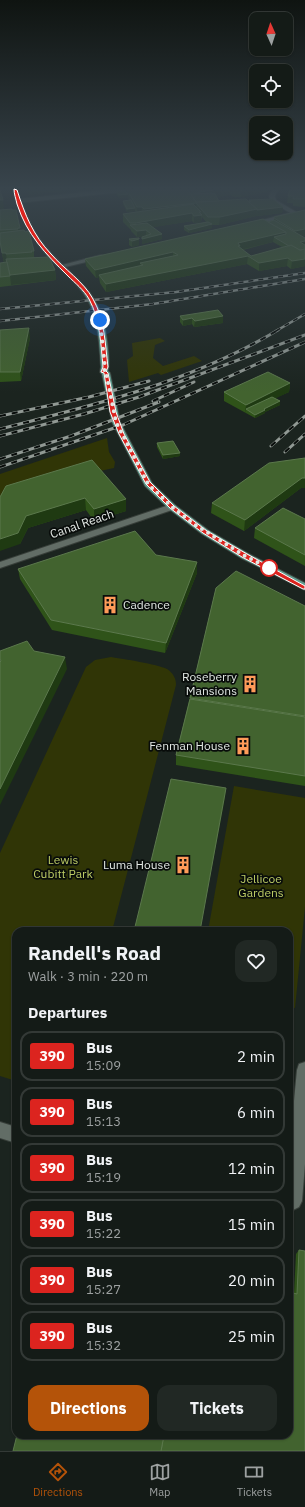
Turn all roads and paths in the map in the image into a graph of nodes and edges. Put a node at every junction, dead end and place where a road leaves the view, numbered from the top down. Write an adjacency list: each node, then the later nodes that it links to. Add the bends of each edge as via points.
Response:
1 (52, 258): 3 (main road)
2 (99, 258): 3 (street)
3 (61, 266): 4 (main road, via 90,297 97,312 102,333 104,372 121,434 148,483)
4 (172, 507): 5 (street, Canal Reach); 6 (main road, via 215,539)
5 (1, 562)
6 (305, 587)
7 (305, 1070): 10 (street)
8 (0, 1130): 9 (street)
9 (12, 1134)
10 (296, 1202)

